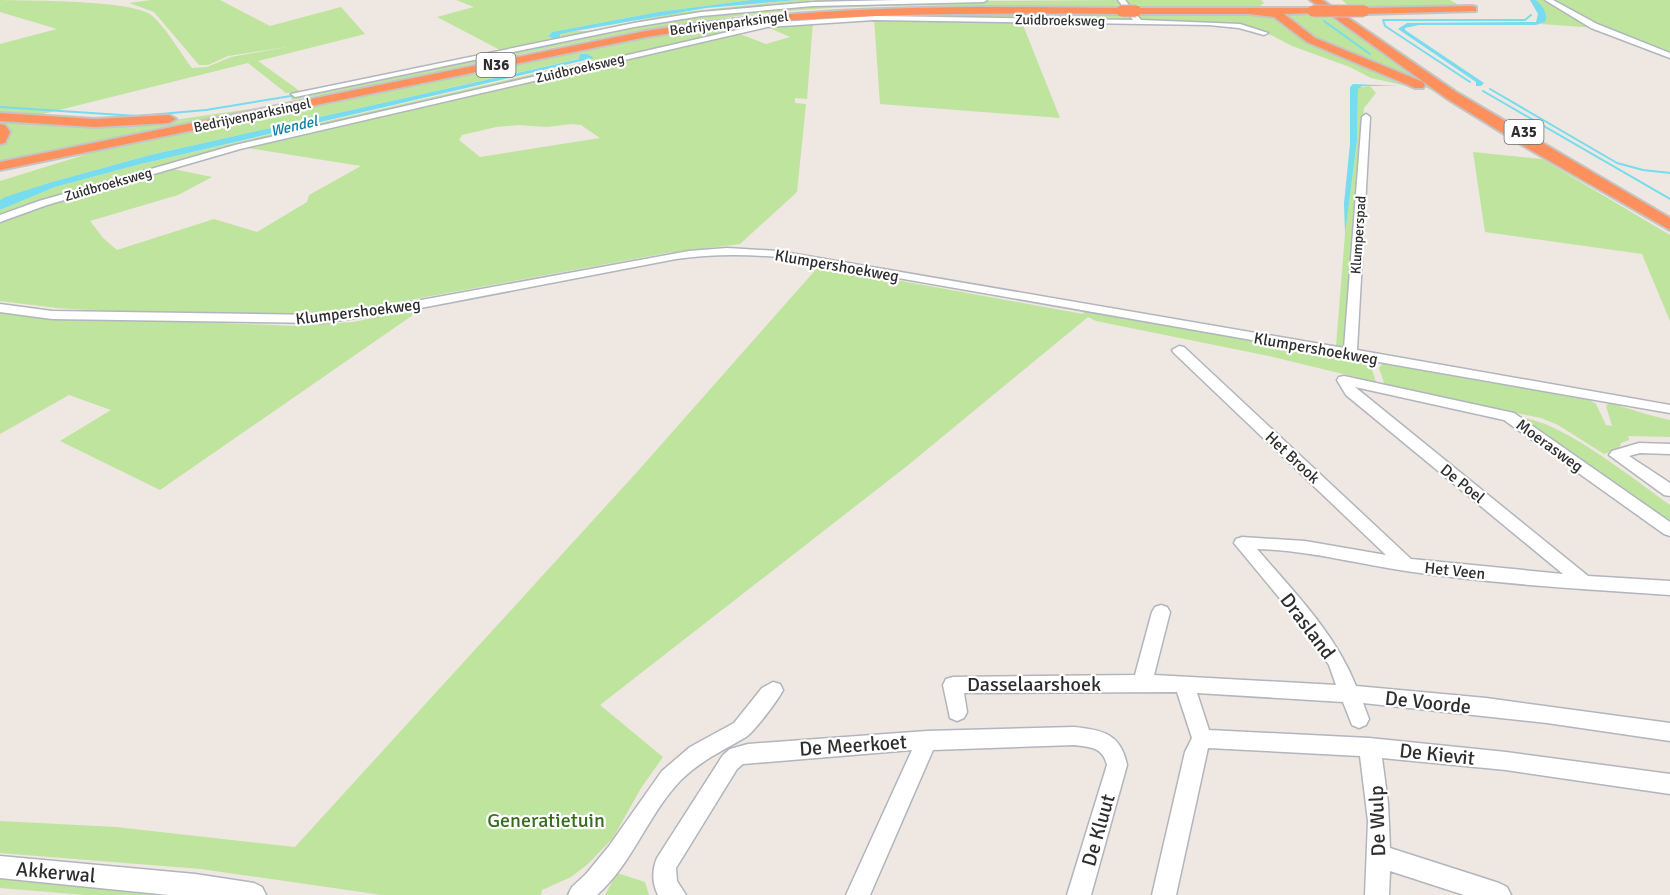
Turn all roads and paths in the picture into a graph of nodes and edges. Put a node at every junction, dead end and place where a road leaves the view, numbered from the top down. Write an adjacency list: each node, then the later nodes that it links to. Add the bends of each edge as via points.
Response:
1 (984, 0): 6 (street, Zuidbroeksweg)
2 (1263, 0): 11 (highway, via 1267,5 1262,7)
3 (1326, 0): 13 (highway, A35)
4 (1337, 0): 13 (highway, A35)
5 (1548, 0): 14 (street, via 1594,26)
6 (813, 2): 15 (street, Zuidbroeksweg, via 644,23)
7 (1461, 4): 9 (highway, Bedrijvenparksingel / N36, bridge, via 1363,10)
8 (1121, 7): 11 (highway, Bedrijvenparksingel / N36, bridge); 16 (highway, Bedrijvenparksingel / N36, via 863,9 740,17); 19 (highway, Bedrijvenparksingel / N36, via 874,11 741,19)
9 (1313, 7): 10 (highway, Bedrijvenparksingel / N36); 11 (highway, Bedrijvenparksingel / N36); 22 (highway, A35)
10 (1249, 11): 11 (highway, Bedrijvenparksingel / N36); 22 (highway, A35, via 1277,14 1311,40 1418,84)
11 (1137, 12): 12 (street); 26 (street, Zuidbroeksweg, via 874,18 767,25 238,147)
12 (1264, 33)
13 (1383, 40): 25 (highway, A35, via 1490,111)
14 (1670, 56)
15 (295, 94)
16 (335, 95): 17 (highway, N36, via 142,122); 23 (highway, Bedrijvenparksingel / N36)
17 (0, 117)
18 (1366, 117): 30 (street, Klumperspad)
19 (206, 124): 23 (highway, Bedrijvenparksingel / N36); 24 (highway, N36, via 59,160)
20 (0, 128): 21 (highway)
21 (0, 140)
22 (1527, 142): 27 (highway, A35)
23 (0, 165)
24 (0, 179)
25 (1670, 216)
26 (0, 219)
27 (1670, 225)
28 (0, 308): 30 (street, Klumpershoekweg, via 63,315 321,319 676,256 743,251)
29 (1179, 350): 37 (street, Het Brook)
30 (1350, 354): 32 (street, Klumpershoekweg)
31 (1344, 380): 35 (street, Moerasweg, via 1509,416); 38 (street, De Poel, via 1351,392)
32 (1670, 409)
33 (1670, 449): 34 (street, via 1639,448 1617,455)
34 (1670, 491)
35 (1670, 530)
36 (1242, 543): 37 (street, Het Veen, via 1285,545); 44 (street, Drasland, via 1302,613 1337,662)
37 (1407, 565): 38 (street, Het Veen)
38 (1584, 584): 39 (street, Het Veen)
39 (1670, 588)
40 (1161, 612): 41 (street)
41 (1142, 684): 42 (street, Dasselaarshoek); 45 (street, Dasselaarshoek, via 953,685)
42 (1184, 684): 44 (street, De Voorde); 48 (street)
43 (773, 690): 56 (street, via 742,727 693,757 670,777 597,880)
44 (1351, 694): 46 (street, Drasland); 47 (street, De Voorde, via 1577,717)
45 (957, 712)
46 (1359, 719)
47 (1670, 732)
48 (1202, 739): 50 (street, De Kievit); 60 (street, via 1195,752)
49 (927, 741): 51 (street, De Meerkoet, via 1098,738 1115,753); 57 (street, De Meerkoet, via 737,756 665,866 665,886); 58 (street)
50 (1369, 747): 52 (street, De Kievit); 53 (street, De Wulp, via 1376,778)
51 (1116, 765): 59 (street, De Kluut)
52 (1670, 784)
53 (1379, 856): 61 (street, De Wulp); 62 (street)
54 (0, 867): 55 (street, Akkerwal)
55 (254, 895)
56 (580, 895)
57 (674, 895)
58 (858, 895)
59 (1079, 895)
60 (1164, 895)
61 (1377, 895)
62 (1499, 895)

